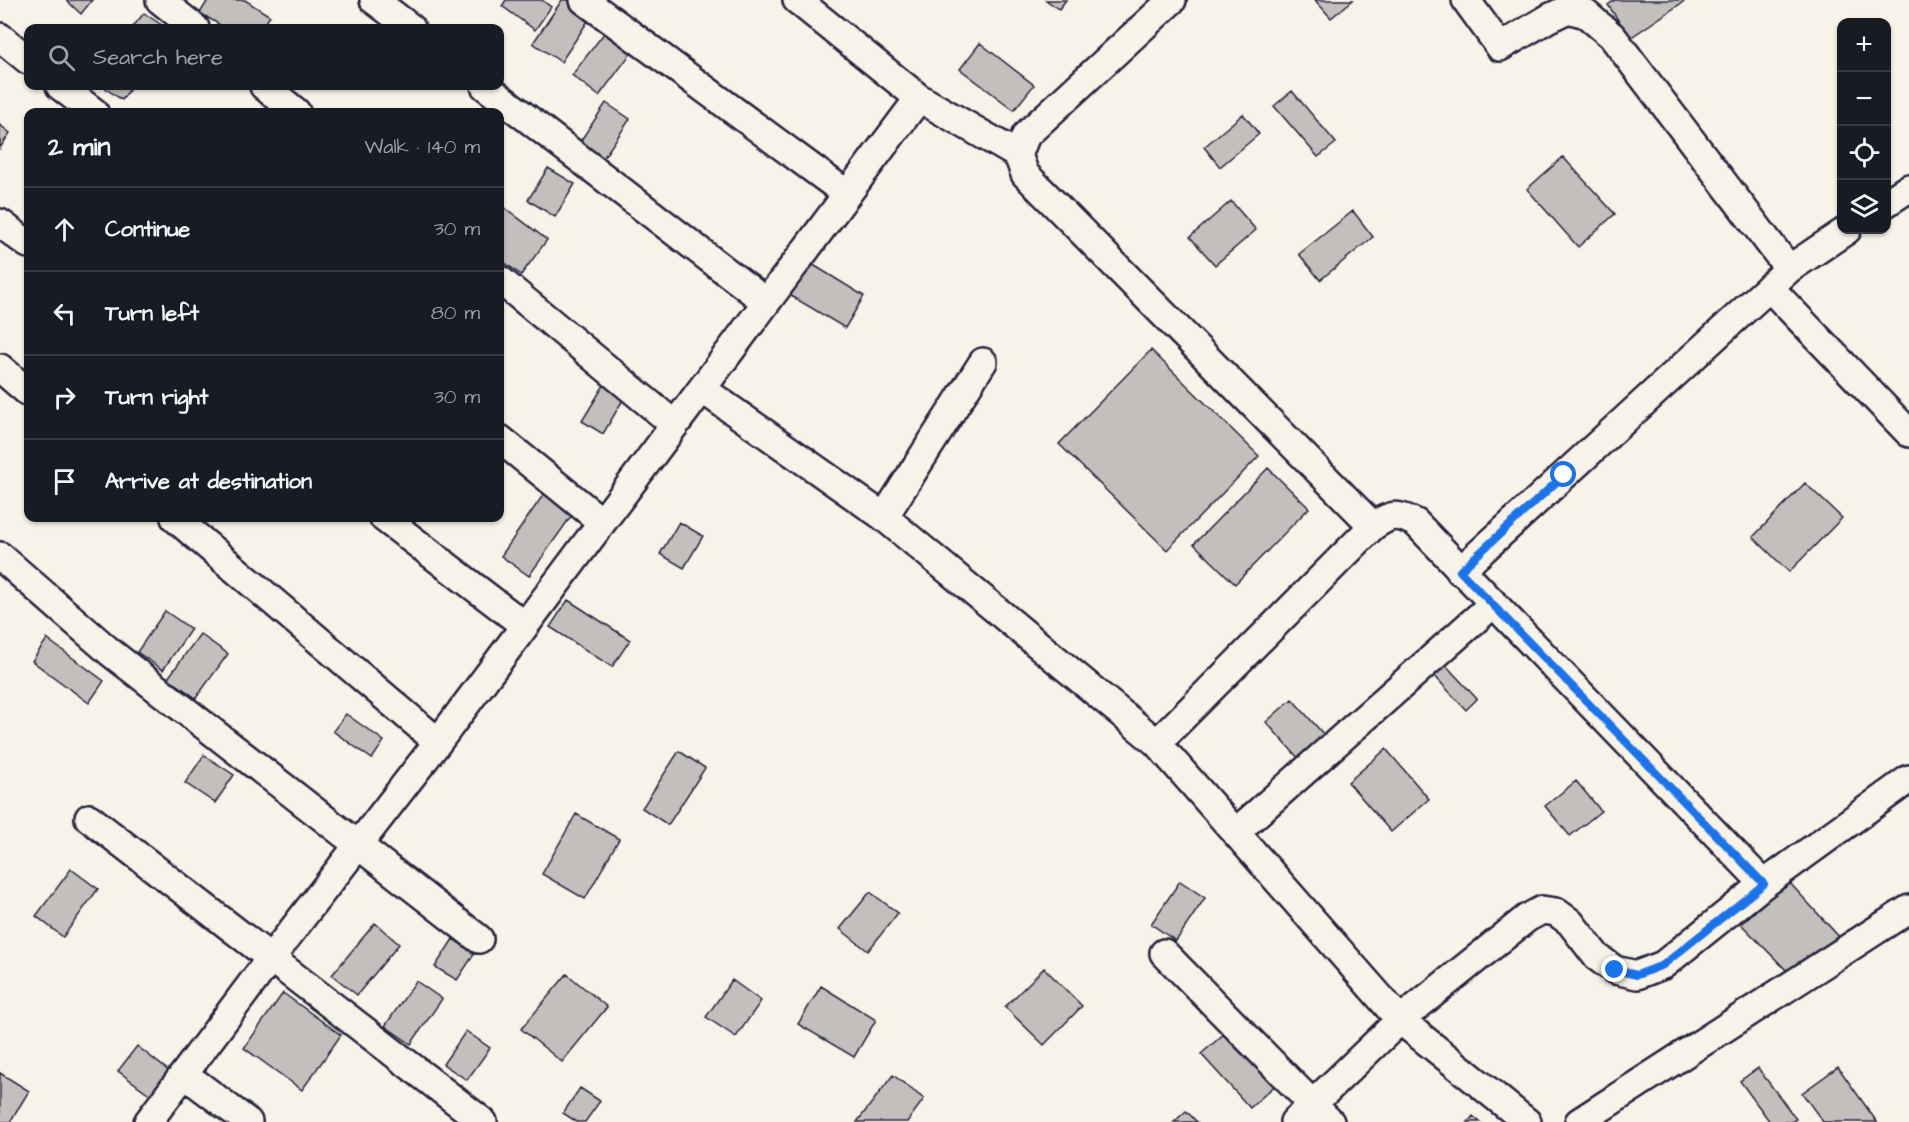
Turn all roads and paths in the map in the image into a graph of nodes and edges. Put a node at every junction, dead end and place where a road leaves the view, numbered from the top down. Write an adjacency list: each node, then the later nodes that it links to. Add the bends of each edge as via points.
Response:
1 (160, 0): 7 (street)
2 (374, 0): 8 (street)
3 (584, 0): 19 (street)
4 (797, 0): 14 (street)
5 (1172, 0): 17 (street, via 1026,135)
6 (1466, 0): 24 (street, via 1500,47 1568,9 1586,14 1604,28)
7 (190, 24)
8 (406, 24)
9 (0, 37): 10 (street)
10 (24, 57)
11 (65, 90): 15 (street)
12 (269, 90): 16 (street)
13 (490, 90): 27 (street)
14 (920, 98): 17 (street); 19 (street)
15 (89, 108)
16 (291, 108)
17 (1018, 155): 39 (street, via 1025,174)
18 (1909, 188): 20 (street)
19 (847, 194): 27 (street)
20 (1891, 200)
21 (0, 223): 23 (street)
22 (1841, 234): 24 (street)
23 (24, 241)
24 (1789, 269): 26 (street)
25 (504, 283): 32 (street)
26 (1769, 287): 33 (street); 41 (street)
27 (766, 302): 31 (street)
28 (983, 362): 35 (street)
29 (0, 368): 30 (street)
30 (24, 389)
31 (702, 389): 32 (street); 35 (street)
32 (675, 425): 38 (street)
33 (1909, 433)
34 (504, 442): 38 (street)
35 (884, 517): 45 (street)
36 (180, 522): 44 (street)
37 (389, 522): 43 (street)
38 (602, 522): 43 (street)
39 (1373, 526): 41 (street, via 1388,517 1402,516 1416,524); 45 (street)
40 (0, 556): 49 (street, via 110,652)
41 (1460, 571): 42 (street)
42 (1493, 604): 48 (street); 50 (street)
43 (524, 625): 44 (street)
44 (438, 742): 49 (street)
45 (1157, 743): 48 (street)
46 (1909, 779): 50 (street)
47 (89, 818): 54 (street)
48 (1236, 832): 55 (street)
49 (359, 846): 52 (street); 54 (street)
50 (1764, 884): 55 (street, via 1663,965 1637,975 1615,970 1597,957 1570,922 1556,912 1542,910)
51 (1909, 909): 62 (street)
52 (479, 939)
53 (1164, 953): 57 (street)
54 (270, 959): 56 (street); 60 (street)
55 (1400, 1020): 57 (street); 61 (street)
56 (184, 1074): 58 (street); 59 (street)
57 (1312, 1116)
58 (148, 1122)
59 (248, 1122)
60 (483, 1122)
61 (1527, 1122)
62 (1579, 1122)

